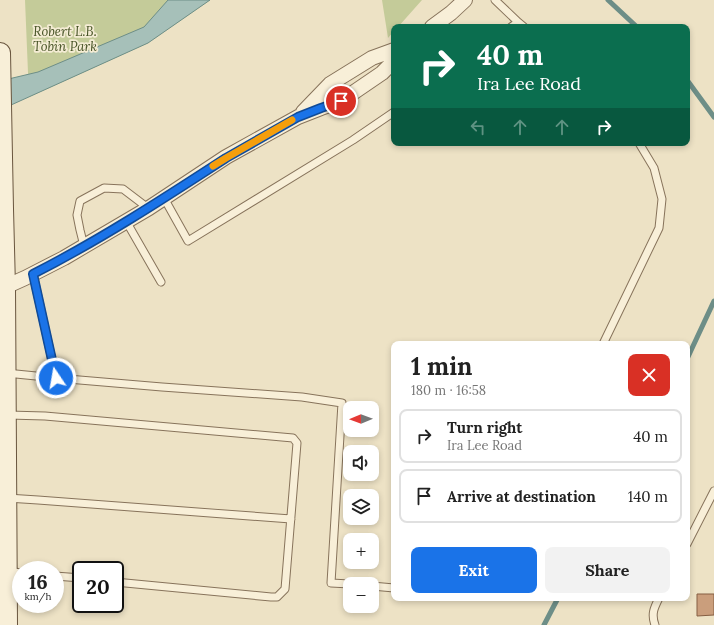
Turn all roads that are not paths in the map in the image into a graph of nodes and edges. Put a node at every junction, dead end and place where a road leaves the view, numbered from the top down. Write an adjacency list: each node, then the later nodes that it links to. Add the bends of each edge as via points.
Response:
1 (465, 0): 3 (street)
2 (495, 0): 4 (lane)
3 (436, 24)
4 (521, 24)
5 (391, 51): 9 (street, via 372,58 330,84)
6 (0, 53): 17 (main road)
7 (391, 64): 9 (street, via 341,101)
8 (391, 114): 11 (lane, via 347,144 188,241)
9 (298, 117): 11 (street, via 226,158)
10 (641, 146): 18 (lane, via 654,168 662,199 659,228)
11 (164, 198): 12 (street)
12 (148, 208): 13 (street); 14 (lane, via 122,189 104,188 80,201 77,215)
13 (126, 221): 14 (street); 16 (lane)
14 (84, 246): 15 (street)
15 (33, 274): 17 (street); 20 (lane)
16 (161, 282)
17 (5, 287): 19 (main road)
18 (604, 341)
19 (6, 373): 20 (lane); 21 (main road)
20 (56, 378): 28 (lane, via 302,397 342,403 331,583)
21 (6, 415): 23 (main road); 24 (lane, via 293,438 297,443)
22 (714, 491): 25 (lane)
23 (6, 498): 24 (lane); 26 (main road)
24 (291, 519): 27 (lane, via 285,589 277,597)
25 (690, 538)
26 (13, 561)
27 (124, 583)
28 (343, 584)
29 (12, 587): 33 (main road)
30 (379, 587): 31 (lane)
31 (391, 588)
32 (658, 601): 34 (lane, via 653,610)
33 (7, 625)
34 (655, 625)

